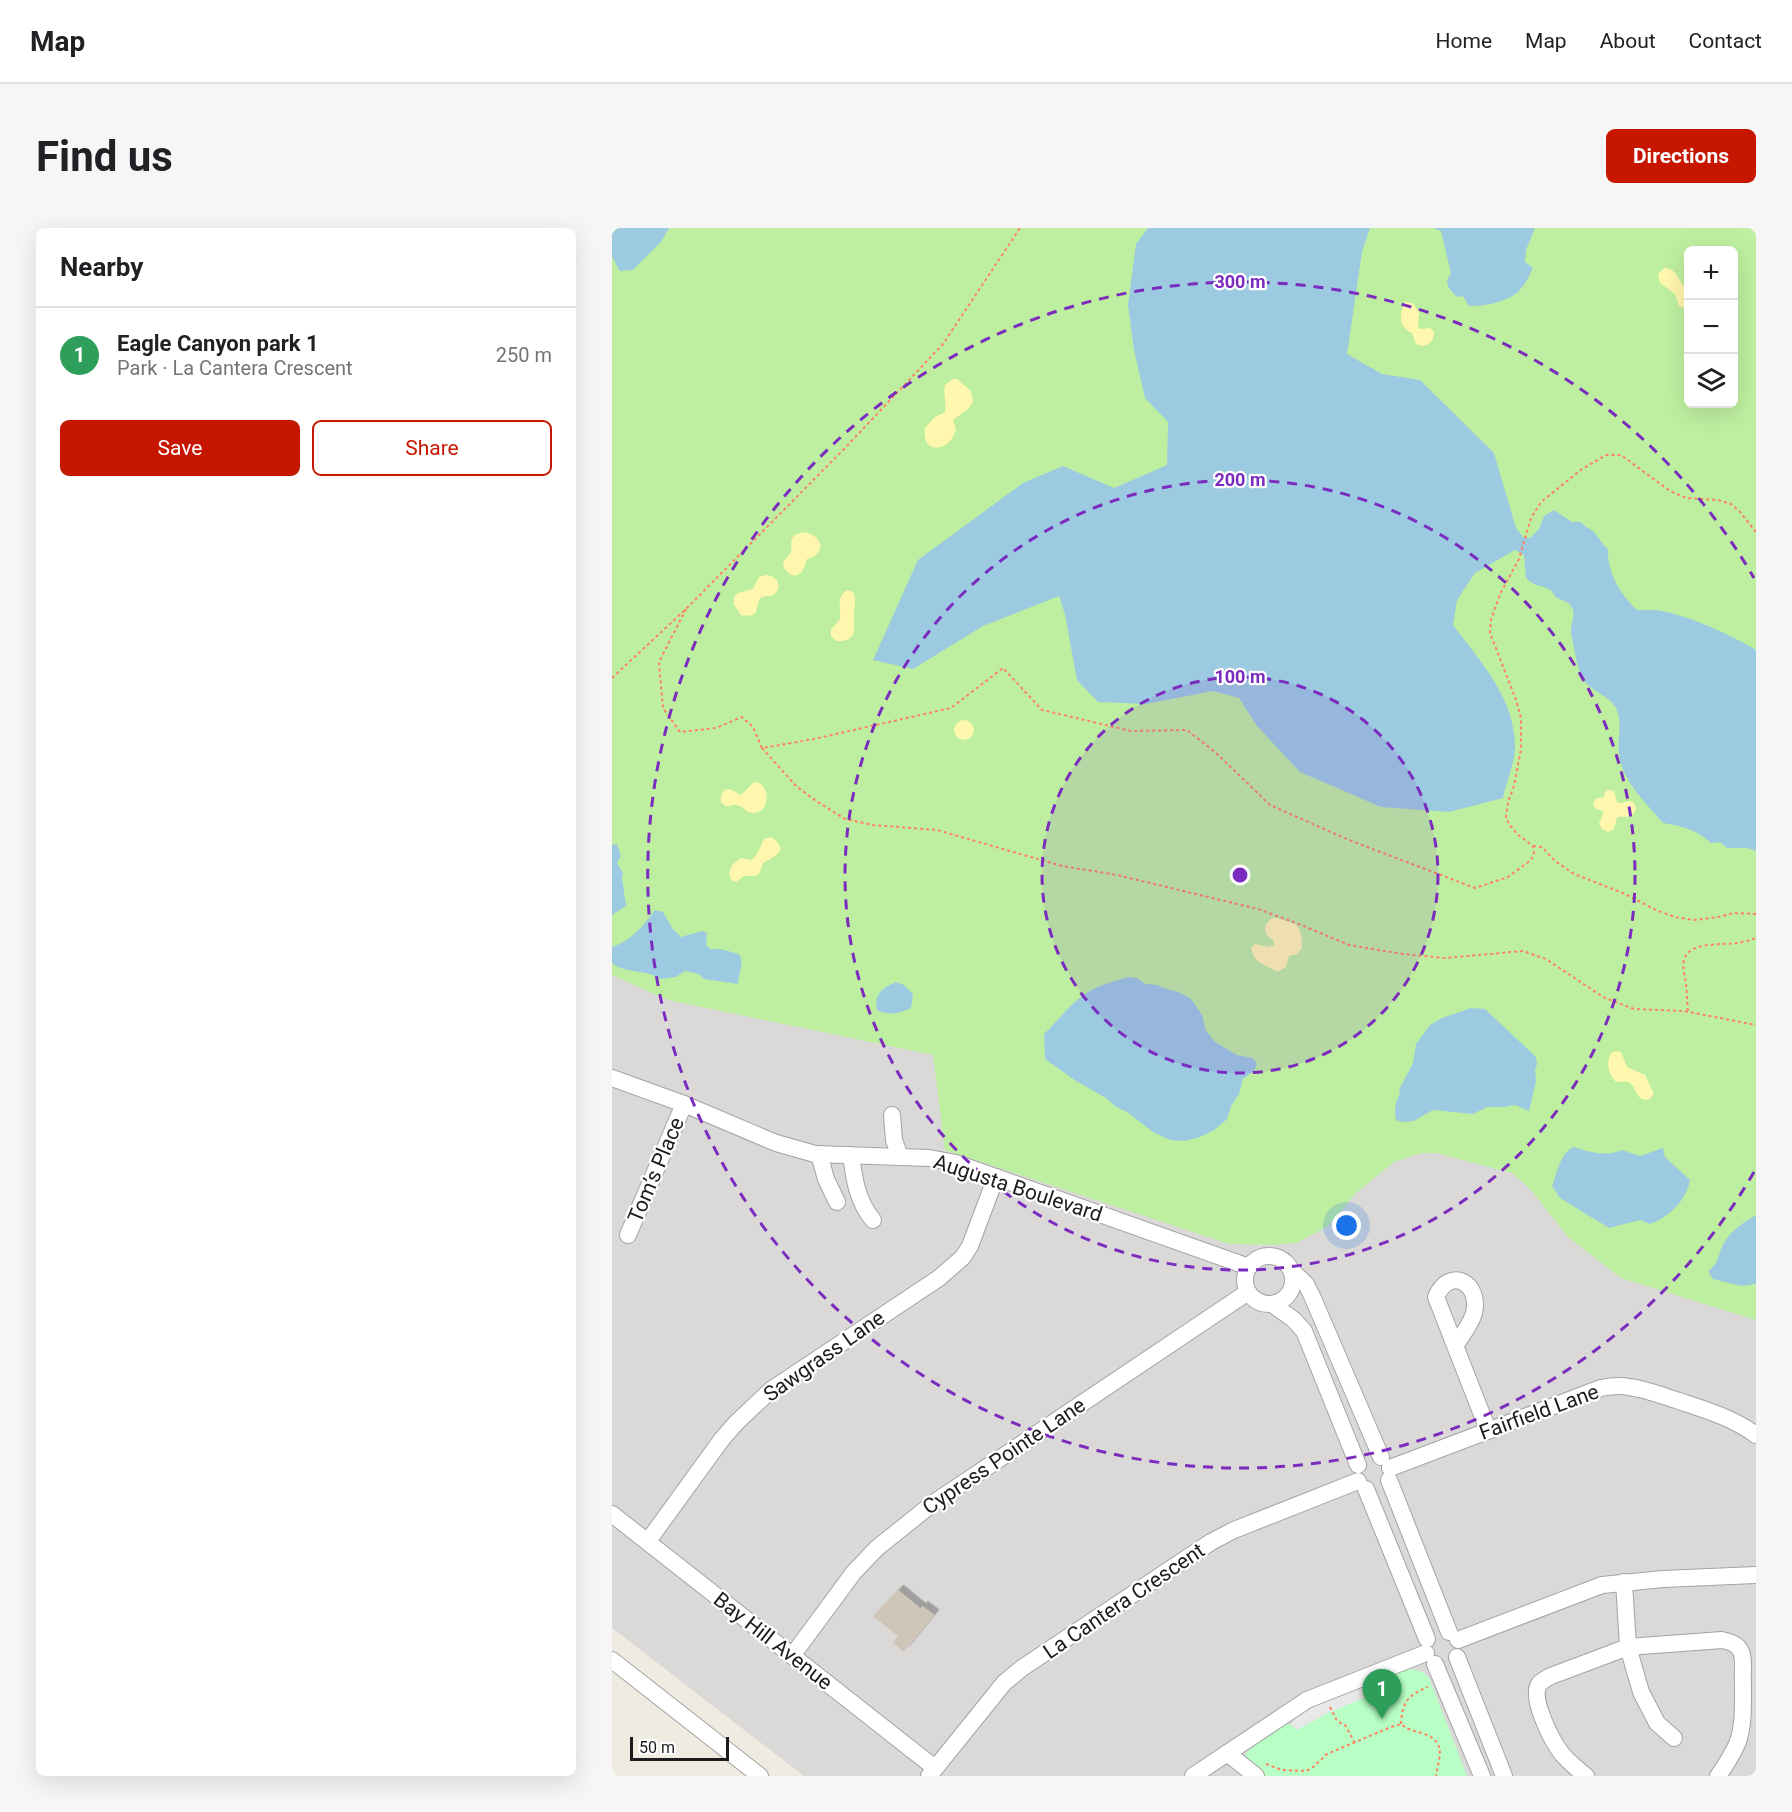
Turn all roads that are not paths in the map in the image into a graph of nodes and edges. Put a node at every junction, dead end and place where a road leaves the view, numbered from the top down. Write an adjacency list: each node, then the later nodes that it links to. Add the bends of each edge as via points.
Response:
1 (612, 1078): 2 (street, Augusta Boulevard)
2 (684, 1104): 4 (street, Augusta Boulevard, via 776,1143); 10 (street, Tom’s Place)
3 (892, 1115): 6 (street)
4 (819, 1154): 5 (street, Augusta Boulevard); 8 (street)
5 (850, 1155): 6 (street, Augusta Boulevard); 9 (street, via 857,1190)
6 (900, 1156): 7 (street, Augusta Boulevard, via 956,1163)
7 (996, 1177): 11 (street, Augusta Boulevard); 21 (street, Sawgrass Lane, via 963,1257 939,1278 771,1390 722,1439)
8 (837, 1202)
9 (873, 1220)
10 (628, 1235)
11 (1250, 1267): 12 (street, via 1261,1258 1276,1257); 13 (street, via 1245,1279)
12 (1292, 1271): 14 (street, via 1292,1288 1287,1296); 18 (street, via 1312,1296)
13 (1248, 1292): 14 (street, via 1258,1301); 27 (street, Cypress Pointe Lane, via 932,1504 854,1572)
14 (1272, 1304): 19 (street, via 1304,1331)
15 (1455, 1346): 16 (street)
16 (1488, 1430): 17 (street, Fairfield Lane, via 1601,1388 1623,1386 1725,1417); 18 (street, Fairfield Lane)
17 (1756, 1435)
18 (1387, 1469): 19 (street, via 1386,1485 1377,1490); 19 (street, via 1371,1456 1361,1461); 24 (street)
19 (1361, 1478): 26 (street); 31 (street, La Cantera Crescent, via 1218,1538 1022,1668 1004,1683)
20 (612, 1514): 21 (street, Bay Hill Avenue)
21 (648, 1541): 27 (street, Bay Hill Avenue)
22 (1756, 1575): 23 (street)
23 (1624, 1582): 24 (street, via 1578,1593); 25 (street)
24 (1455, 1643): 26 (street, via 1445,1630 1434,1632); 26 (street, via 1450,1664 1440,1665); 36 (street)
25 (1628, 1647): 29 (street, via 1641,1692 1657,1723); 37 (street, via 1551,1676 1540,1683 1537,1692 1537,1703 1554,1742); 38 (street, via 1722,1640 1732,1642 1743,1654 1741,1727 1737,1743)
26 (1429, 1652): 30 (street, via 1323,1694); 35 (street)
27 (792, 1656): 31 (street, Bay Hill Avenue)
28 (612, 1660): 33 (street)
29 (1674, 1738)
30 (1227, 1753): 32 (street); 34 (street)
31 (932, 1772)
32 (1252, 1773)
33 (760, 1776)
34 (1193, 1776)
35 (1482, 1776)
36 (1504, 1776)
37 (1586, 1776)
38 (1718, 1776)

